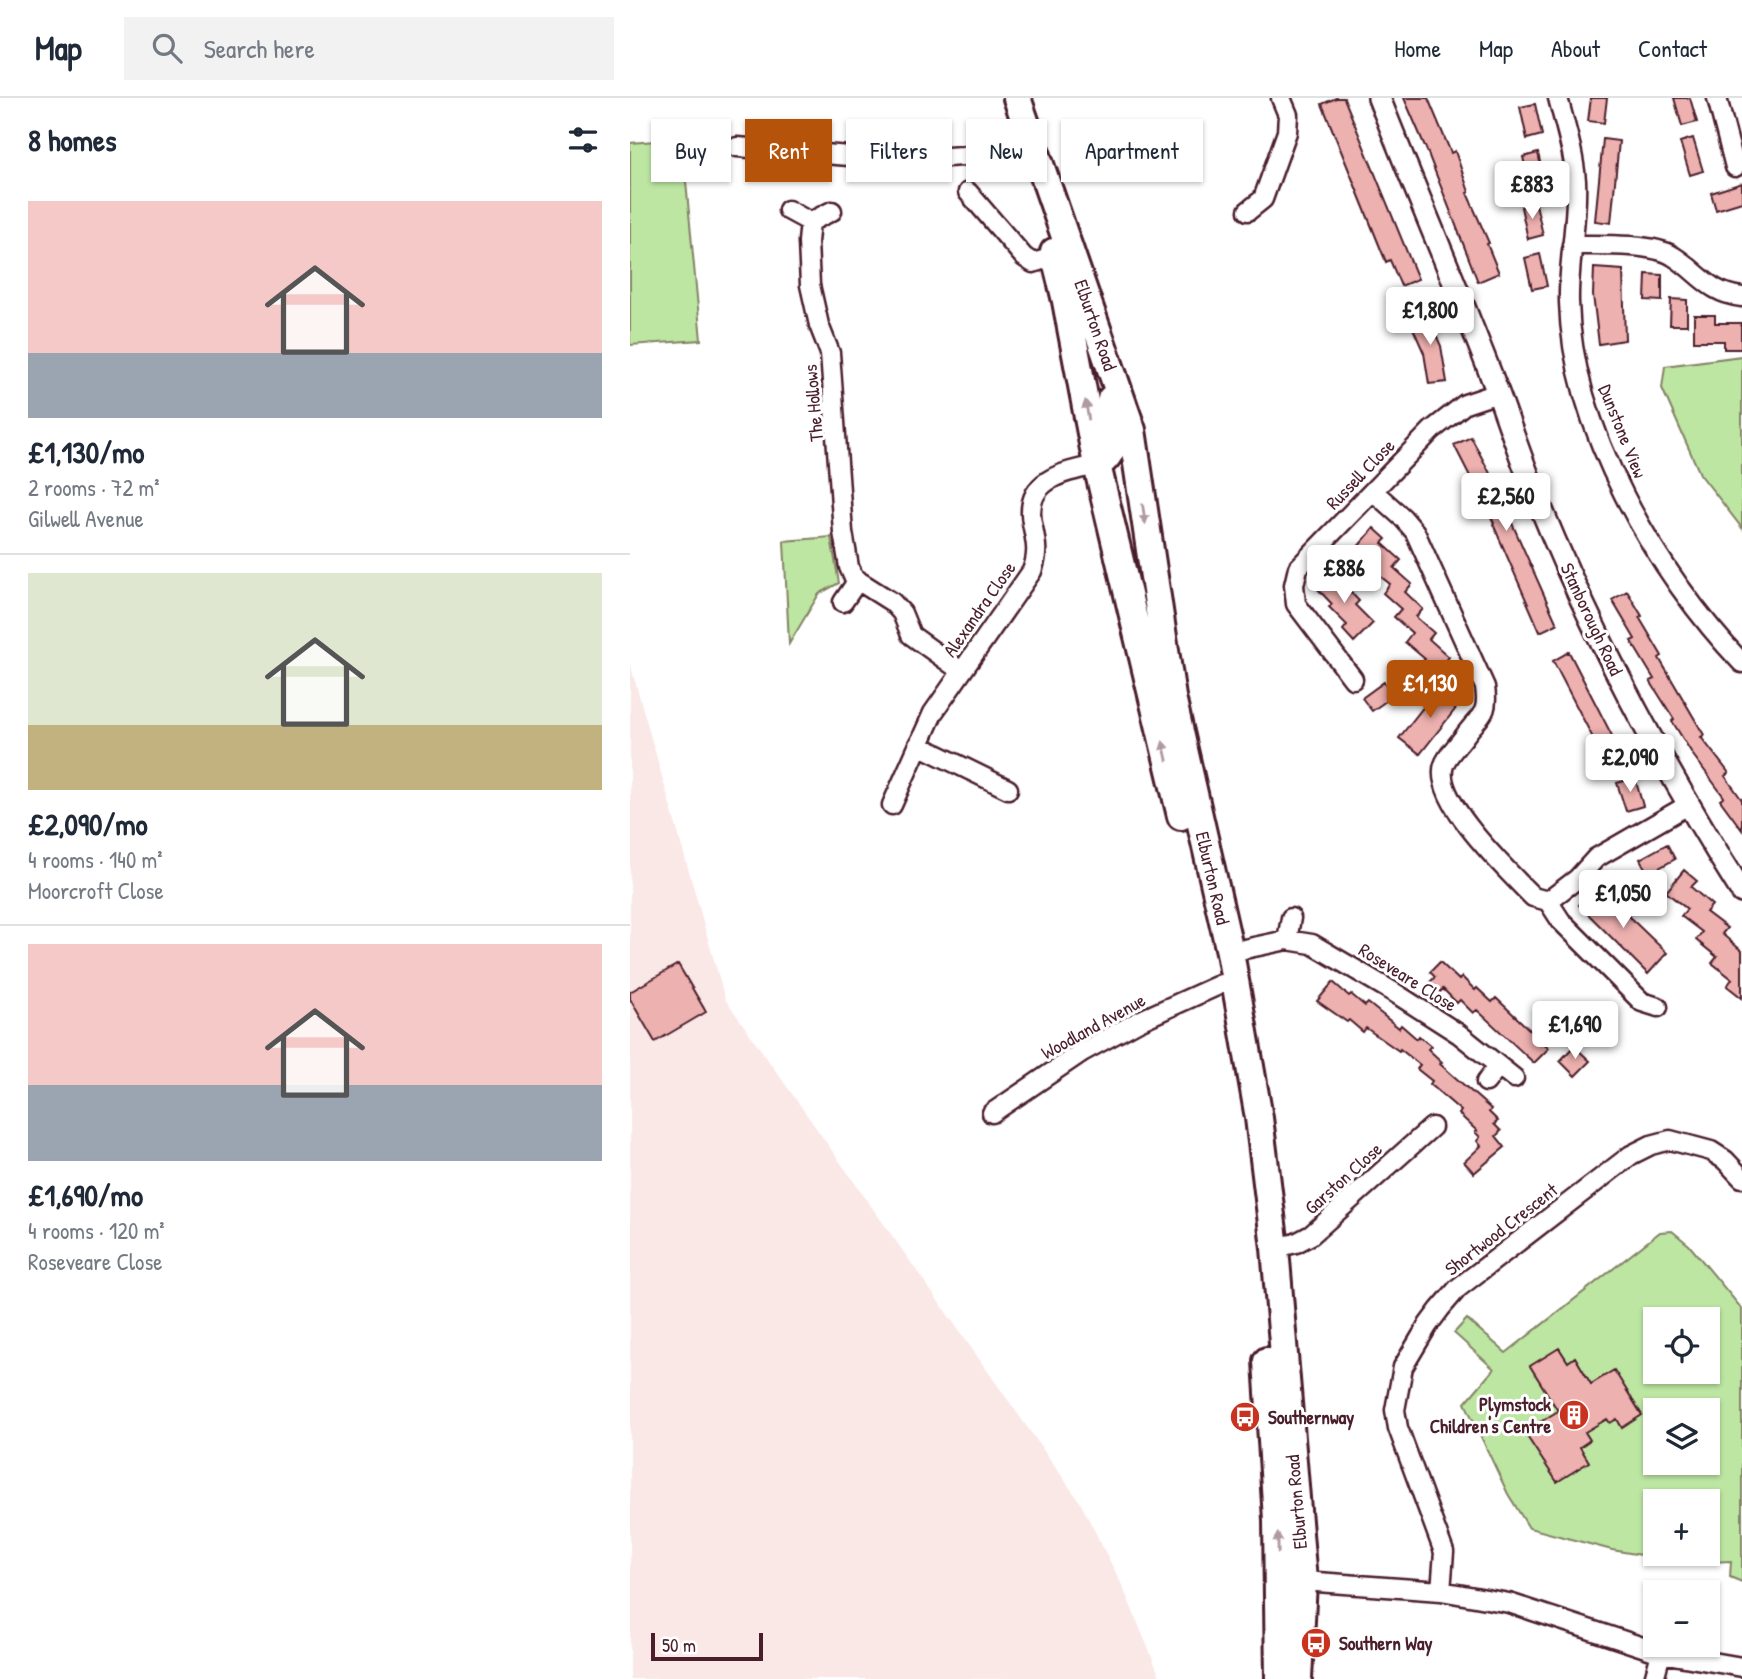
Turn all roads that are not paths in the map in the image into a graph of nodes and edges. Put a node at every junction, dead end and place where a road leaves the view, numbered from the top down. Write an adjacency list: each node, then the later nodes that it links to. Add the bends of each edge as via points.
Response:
1 (1003, 98): 7 (main road, Elburton Road)
2 (1017, 98): 20 (main road, Elburton Road)
3 (1281, 98): 15 (street, via 1288,115 1287,132 1263,199)
4 (1379, 98): 21 (street, Stanborough Road)
5 (1558, 98): 17 (street, Dunstone View, via 1576,182)
6 (1717, 98): 10 (street)
7 (1011, 119)
8 (737, 147): 9 (street, via 899,160)
9 (966, 155)
10 (1733, 168)
11 (1032, 182): 18 (main road, Elburton Road)
12 (968, 192): 18 (street, via 1024,257 1033,263)
13 (788, 210): 16 (street)
14 (832, 211): 16 (street)
15 (1248, 211)
16 (810, 222): 26 (street, The Hollows, via 810,285 830,353 845,551)
17 (1572, 245): 19 (street, via 1658,249 1674,256 1700,280); 28 (street, Dunstone View, via 1569,302 1573,346 1586,404 1605,451 1670,575)
18 (1056, 256): 22 (main road, Elburton Road, one-way to 18)
19 (1742, 297)
20 (1107, 359): 22 (main road, via 1114,445 1105,461); 23 (main road, Elburton Road, via 1132,430)
21 (1498, 393): 24 (street, Russell Close, via 1453,412); 33 (street, Stanborough Road, via 1569,572)
22 (1097, 465): 25 (main road, Elburton Road); 29 (street, Alexandra Close, via 1051,478 1041,486 1031,506 1038,542 1032,571)
23 (1139, 477): 25 (main road, via 1117,480 1108,492); 39 (main road, Elburton Road, one-way to 39, via 1172,697)
24 (1373, 491): 30 (street, Russell Close, via 1298,568 1294,585 1296,604); 36 (street, via 1415,532 1485,687 1488,703 1444,765 1444,781 1465,824 1533,897)
25 (1117, 550): 40 (main road, Elburton Road, one-way to 25)
26 (858, 580): 27 (street); 29 (street, via 902,613 911,635 922,645)
27 (842, 602)
28 (1742, 663)
29 (961, 671): 31 (street, Alexandra Close)
30 (1353, 679)
31 (918, 745): 32 (street); 34 (street, Alexandra Close)
32 (1008, 789)
33 (1688, 805): 35 (street, Stanborough Road); 36 (street, via 1595,858)
34 (892, 806)
35 (1742, 892)
36 (1548, 901): 41 (street, via 1561,922 1642,1002)
37 (1291, 918): 38 (street)
38 (1287, 940): 39 (street, Roseveare Close); 42 (street, Roseveare Close, via 1312,944 1336,957 1459,1034)
39 (1230, 952): 48 (main road, Elburton Road)
40 (1221, 984): 45 (street, Woodland Avenue, via 1082,1052); 51 (main road, Elburton Road, one-way to 40, via 1258,1241)
41 (1658, 1007)
42 (1498, 1066): 43 (street, Roseveare Close); 44 (street)
43 (1514, 1078)
44 (1486, 1082)
45 (992, 1113)
46 (1432, 1127): 48 (street, Garston Close, via 1311,1236)
47 (1742, 1178): 50 (street, Shortwood Crescent, via 1711,1151 1670,1140 1651,1145 1631,1155 1458,1287 1428,1325 1403,1367 1395,1410 1444,1552)
48 (1275, 1248): 49 (main road, Elburton Road)
49 (1303, 1581): 50 (street); 51 (street, via 1289,1591); 57 (main road, Elburton Road)
50 (1441, 1591): 52 (street, via 1509,1603)
51 (1280, 1621): 56 (main road, Elburton Road)
52 (1643, 1647)
53 (1660, 1657): 58 (street)
54 (1684, 1657): 55 (street)
55 (1742, 1667)
56 (1279, 1679)
57 (1298, 1679)
58 (1654, 1679)

